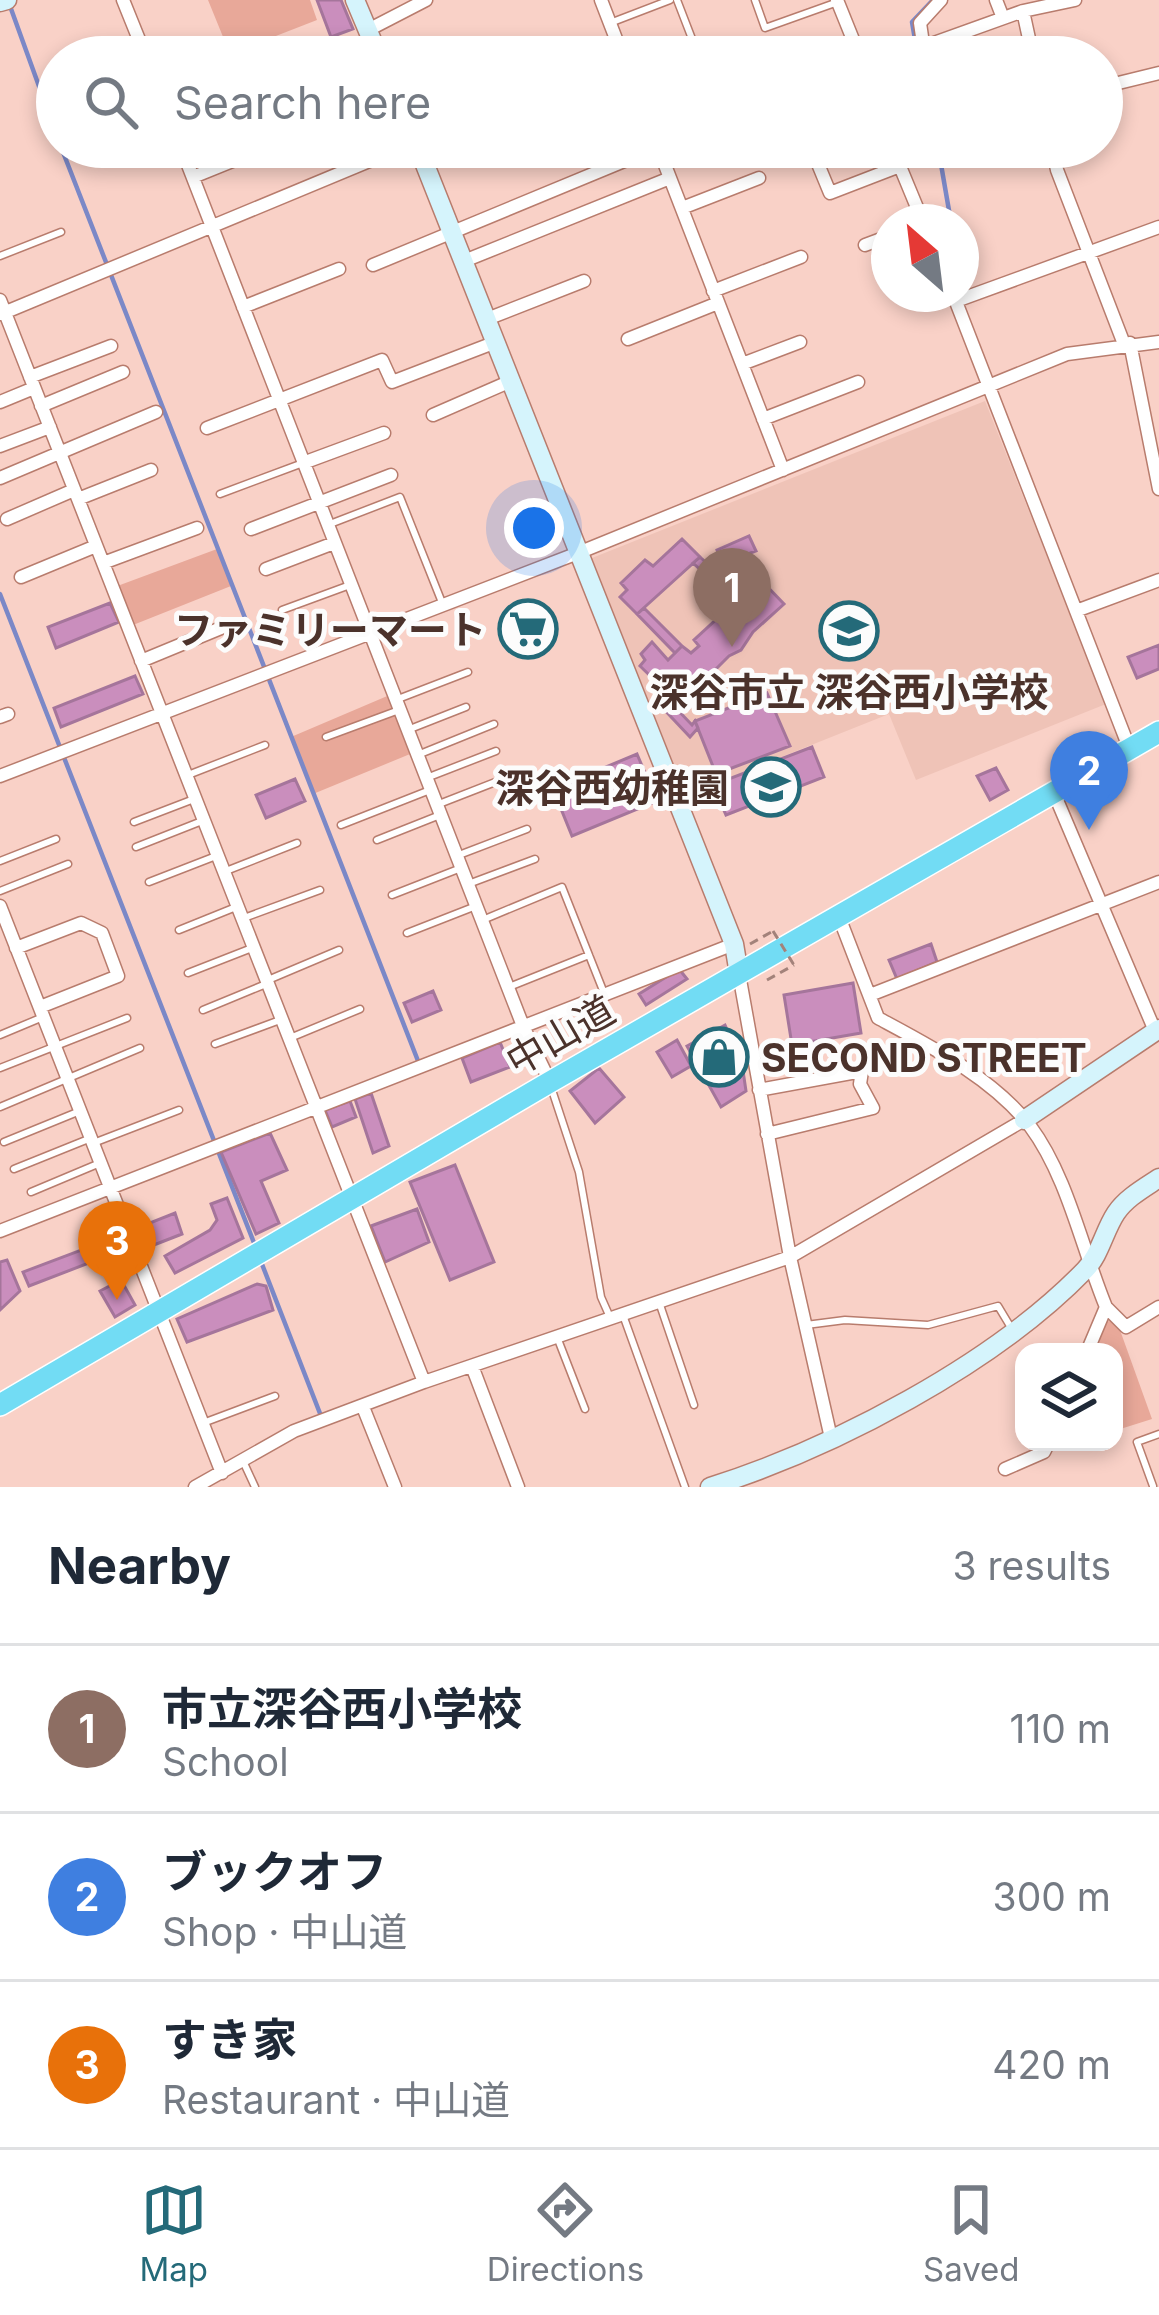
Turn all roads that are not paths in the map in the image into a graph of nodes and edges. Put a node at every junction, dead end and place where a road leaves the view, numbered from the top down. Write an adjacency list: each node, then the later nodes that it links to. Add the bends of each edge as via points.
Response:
1 (123, 0): 15 (street)
2 (355, 0): 14 (street)
3 (427, 0): 14 (street)
4 (602, 0): 13 (street)
5 (673, 0): 13 (lane); 18 (lane)
6 (755, 0): 10 (lane, via 765,28)
7 (941, 0): 20 (street, via 920,22)
8 (996, 0): 12 (street)
9 (1075, 0): 11 (street)
10 (838, 1): 19 (street)
11 (1023, 11): 12 (street); 22 (street)
12 (1003, 18): 21 (street)
13 (610, 23): 17 (street)
14 (368, 30): 16 (street)
15 (138, 36)
16 (370, 36)
17 (615, 36)
18 (689, 36)
19 (852, 36)
20 (922, 36)
21 (961, 36)
22 (1028, 36)
23 (1159, 73): 24 (street)
24 (1123, 81)
25 (189, 168): 35 (street)
26 (215, 168): 35 (street)
27 (354, 168): 41 (street)
28 (427, 168): 43 (street)
29 (608, 168): 43 (street)
30 (666, 168): 36 (street)
31 (820, 168): 32 (street, via 830,193)
32 (895, 168)
33 (901, 168): 38 (street)
34 (1057, 168): 46 (street)
35 (193, 177): 41 (street)
36 (670, 178): 39 (street); 49 (street)
37 (759, 178): 39 (street)
38 (916, 204)
39 (682, 208): 54 (street)
40 (1159, 227): 46 (street)
41 (213, 229): 55 (street); 56 (street)
42 (61, 232): 47 (lane)
43 (453, 233): 49 (street); 50 (street)
44 (871, 243): 45 (street)
45 (865, 245)
46 (1091, 253): 53 (street); 63 (street)
47 (0, 256)
48 (801, 257): 54 (street)
49 (464, 261): 58 (street)
50 (373, 265)
51 (339, 269): 55 (street)
52 (584, 281): 58 (street)
53 (979, 290)
54 (716, 297): 59 (street); 65 (street)
55 (243, 307): 71 (street)
56 (2, 309): 69 (street)
57 (960, 312): 70 (street)
58 (487, 319): 62 (street)
59 (628, 339)
60 (800, 342): 65 (street)
61 (1159, 342): 63 (street)
62 (496, 343): 67 (street); 71 (street, via 392,382 382,360)
63 (1127, 343): 70 (street, via 1067,354); 87 (street)
64 (111, 346): 69 (street)
65 (742, 364): 76 (street)
66 (123, 372): 73 (street)
67 (511, 381): 75 (street); 97 (street)
68 (858, 382): 76 (street)
69 (32, 383): 72 (street); 73 (street)
70 (989, 387): 84 (street); 105 (street)
71 (279, 400): 78 (street); 82 (street)
72 (0, 402)
73 (41, 406): 77 (street)
74 (156, 412): 81 (street)
75 (433, 415)
76 (763, 419): 84 (street)
77 (50, 427): 80 (street); 81 (street)
78 (207, 428)
79 (384, 433): 82 (street)
80 (0, 446)
81 (60, 453): 86 (street); 88 (street)
82 (303, 463): 89 (lane); 90 (street)
83 (151, 470): 88 (street)
84 (783, 470): 97 (street)
85 (391, 475): 90 (street)
86 (0, 478)
87 (1159, 489)
88 (76, 494): 91 (street); 96 (street)
89 (220, 494)
90 (319, 503): 92 (street); 94 (street)
91 (7, 519)
92 (327, 525): 95 (street); 103 (lane, via 400,497)
93 (196, 529): 98 (street)
94 (251, 529)
95 (334, 543): 99 (street); 102 (street)
96 (96, 546): 98 (street); 100 (street)
97 (578, 553): 103 (street); 156 (street)
98 (103, 563): 108 (street)
99 (266, 569)
100 (21, 577)
101 (1159, 580): 105 (street)
102 (350, 585): 104 (lane); 107 (street)
103 (443, 605): 107 (street)
104 (282, 610)
105 (1076, 611): 118 (street)
106 (221, 628): 108 (street)
107 (369, 634): 110 (street); 112 (street)
108 (141, 661): 112 (street)
109 (468, 672): 110 (lane)
110 (397, 705): 114 (street); 116 (lane)
111 (466, 707): 114 (lane)
112 (164, 714): 122 (street); 123 (street)
113 (494, 724): 120 (lane)
114 (407, 730): 120 (street)
115 (1159, 732): 118 (highway, 中山道)
116 (326, 737)
117 (265, 745): 123 (lane)
118 (1130, 750): 125 (highway, 中山道)
119 (496, 751): 124 (lane)
120 (416, 755): 124 (street)
121 (516, 774): 127 (lane)
122 (0, 776)
123 (188, 776): 126 (street)
124 (428, 784): 127 (street); 130 (lane)
125 (1054, 793): 148 (street); 152 (highway, 中山道)
126 (197, 797): 128 (street); 129 (lane)
127 (438, 810): 133 (lane); 139 (street)
128 (206, 820): 135 (lane); 136 (street)
129 (134, 822)
130 (341, 825)
131 (527, 829): 139 (lane)
132 (56, 839): 138 (lane)
133 (377, 839)
134 (297, 843): 141 (lane)
135 (136, 848)
136 (219, 855): 141 (street); 143 (lane)
137 (535, 859): 144 (lane)
138 (0, 860)
139 (458, 862): 144 (street); 147 (lane)
140 (68, 864): 146 (lane)
141 (226, 871): 151 (street)
142 (1159, 882): 148 (street)
143 (149, 883)
144 (467, 885): 150 (street)
145 (320, 890): 151 (lane)
146 (0, 891)
147 (392, 895)
148 (1100, 904): 166 (street); 173 (street)
149 (0, 906): 158 (street)
150 (476, 906): 153 (street); 155 (lane)
151 (242, 912): 154 (lane); 157 (street)
152 (839, 917): 162 (highway, 中山道); 166 (street)
153 (482, 921): 160 (lane, via 562,887); 164 (street)
154 (179, 930)
155 (407, 933)
156 (741, 944): 162 (street); 165 (street)
157 (255, 946): 161 (lane); 163 (street)
158 (16, 948): 169 (street); 169 (street, via 81,923 102,934 118,976)
159 (339, 950): 163 (lane)
160 (590, 955): 164 (lane); 165 (lane)
161 (188, 973)
162 (739, 974): 181 (highway, 中山道); 182 (street)
163 (269, 981): 168 (lane); 171 (street)
164 (508, 988): 172 (street)
165 (605, 994): 172 (street)
166 (870, 995): 187 (street, via 878,1018 982,1082)
167 (360, 1009): 175 (lane)
168 (203, 1010)
169 (42, 1012): 174 (lane); 177 (street)
170 (127, 1018): 177 (lane)
171 (283, 1018): 175 (street); 176 (lane)
172 (523, 1026): 181 (street); 183 (street)
173 (1158, 1032): 187 (street)
174 (0, 1035)
175 (290, 1038): 183 (street)
176 (215, 1044)
177 (55, 1047): 179 (lane); 180 (street)
178 (140, 1048): 180 (lane)
179 (0, 1068)
180 (68, 1078): 184 (lane); 186 (street)
181 (550, 1082): 196 (highway, 中山道); 204 (lane, via 579,1172 601,1297)
182 (759, 1090): 188 (street); 188 (street, via 862,1071 873,1108)
183 (317, 1106): 194 (street); 196 (street)
184 (0, 1107)
185 (179, 1110): 189 (lane)
186 (80, 1111): 189 (street); 190 (lane)
187 (1024, 1120): 198 (street); 199 (street, via 1054,1168)
188 (767, 1134): 198 (street)
189 (92, 1141): 191 (street); 192 (lane)
190 (4, 1142)
191 (100, 1163): 194 (street); 195 (lane)
192 (14, 1169)
193 (1159, 1178): 199 (street, via 1118,1210)
194 (110, 1188): 197 (street); 203 (street)
195 (31, 1192)
196 (352, 1199): 203 (highway, 中山道); 210 (street)
197 (0, 1231)
198 (790, 1257): 200 (street); 205 (street)
199 (1089, 1267): 201 (street); 206 (street)
200 (659, 1302): 204 (street); 213 (lane)
201 (1106, 1307): 202 (street, via 1126,1327); 208 (street)
202 (1159, 1307)
203 (160, 1312): 212 (highway, 中山道); 216 (street)
204 (617, 1317): 207 (street); 228 (lane)
205 (806, 1325): 206 (lane, via 928,1325 998,1306); 218 (street)
206 (1013, 1331): 218 (street)
207 (556, 1337): 209 (street); 215 (lane)
208 (1091, 1343)
209 (472, 1366): 210 (street); 227 (street)
210 (424, 1382): 214 (street)
211 (275, 1396): 216 (lane)
212 (0, 1405)
213 (694, 1405)
214 (363, 1407): 220 (street); 226 (street)
215 (585, 1409)
216 (203, 1423): 222 (street)
217 (1159, 1434): 223 (lane, via 1137,1442)
218 (831, 1438): 229 (street)
219 (1044, 1451): 221 (street)
220 (243, 1461): 222 (street); 225 (lane)
221 (1005, 1469)
222 (222, 1473): 224 (street)
223 (1153, 1486)
224 (195, 1487)
225 (255, 1487)
226 (395, 1487)
227 (518, 1487)
228 (685, 1487)
229 (710, 1487)

